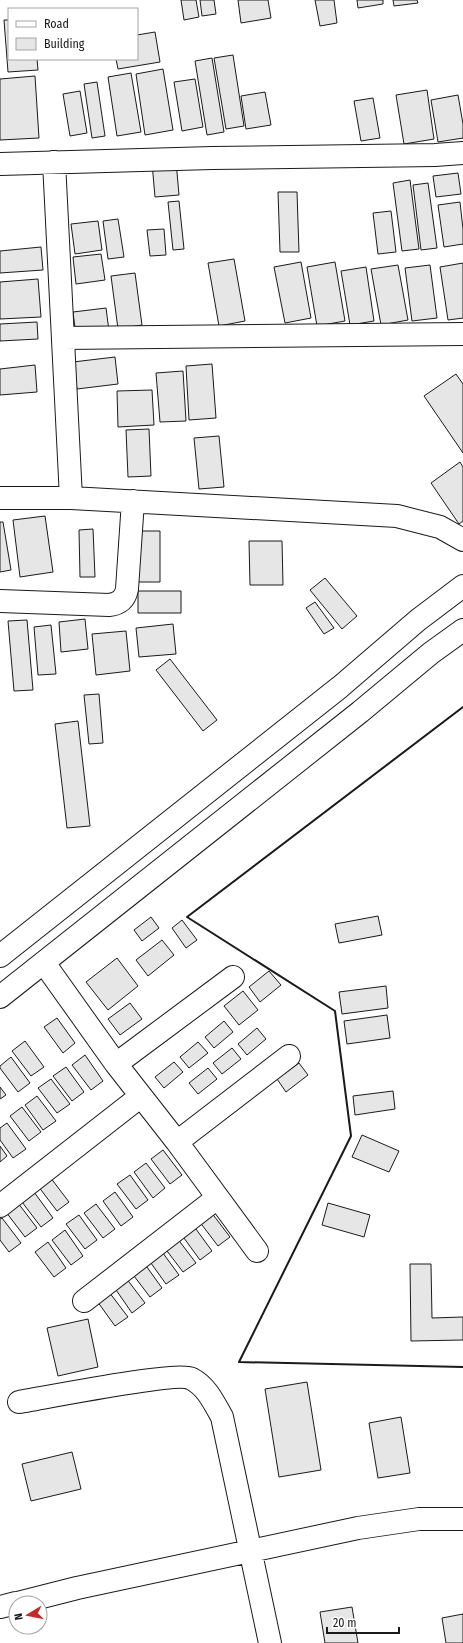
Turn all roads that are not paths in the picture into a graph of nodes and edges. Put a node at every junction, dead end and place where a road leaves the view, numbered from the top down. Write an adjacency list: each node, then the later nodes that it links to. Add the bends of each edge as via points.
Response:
1 (463, 153): 2 (main road)
2 (54, 162): 3 (main road); 5 (main road)
3 (0, 164)
4 (463, 334): 5 (main road)
5 (63, 338): 7 (main road)
6 (0, 498): 7 (main road)
7 (71, 498): 8 (main road)
8 (133, 501): 9 (main road, via 397,516 440,527); 11 (main road, via 127,590 123,600 115,605)
9 (463, 540)
10 (463, 586): 13 (main road, via 418,620 340,687)
11 (0, 601)
12 (463, 630): 14 (main road)
13 (0, 956)
14 (44, 963): 16 (main road); 18 (main road)
15 (233, 977): 18 (main road)
16 (0, 997)
17 (289, 1056): 20 (main road)
18 (116, 1064): 19 (main road)
19 (141, 1096): 20 (main road); 22 (main road)
20 (177, 1142): 21 (main road)
21 (218, 1198): 23 (main road); 24 (main road)
22 (0, 1206)
23 (257, 1251)
24 (84, 1301)
25 (19, 1402): 27 (main road, via 165,1378 191,1378 208,1393 222,1417)
26 (463, 1519): 27 (main road, via 419,1519 358,1528)
27 (250, 1551): 28 (main road); 29 (main road)
28 (48, 1595)
29 (270, 1643)

